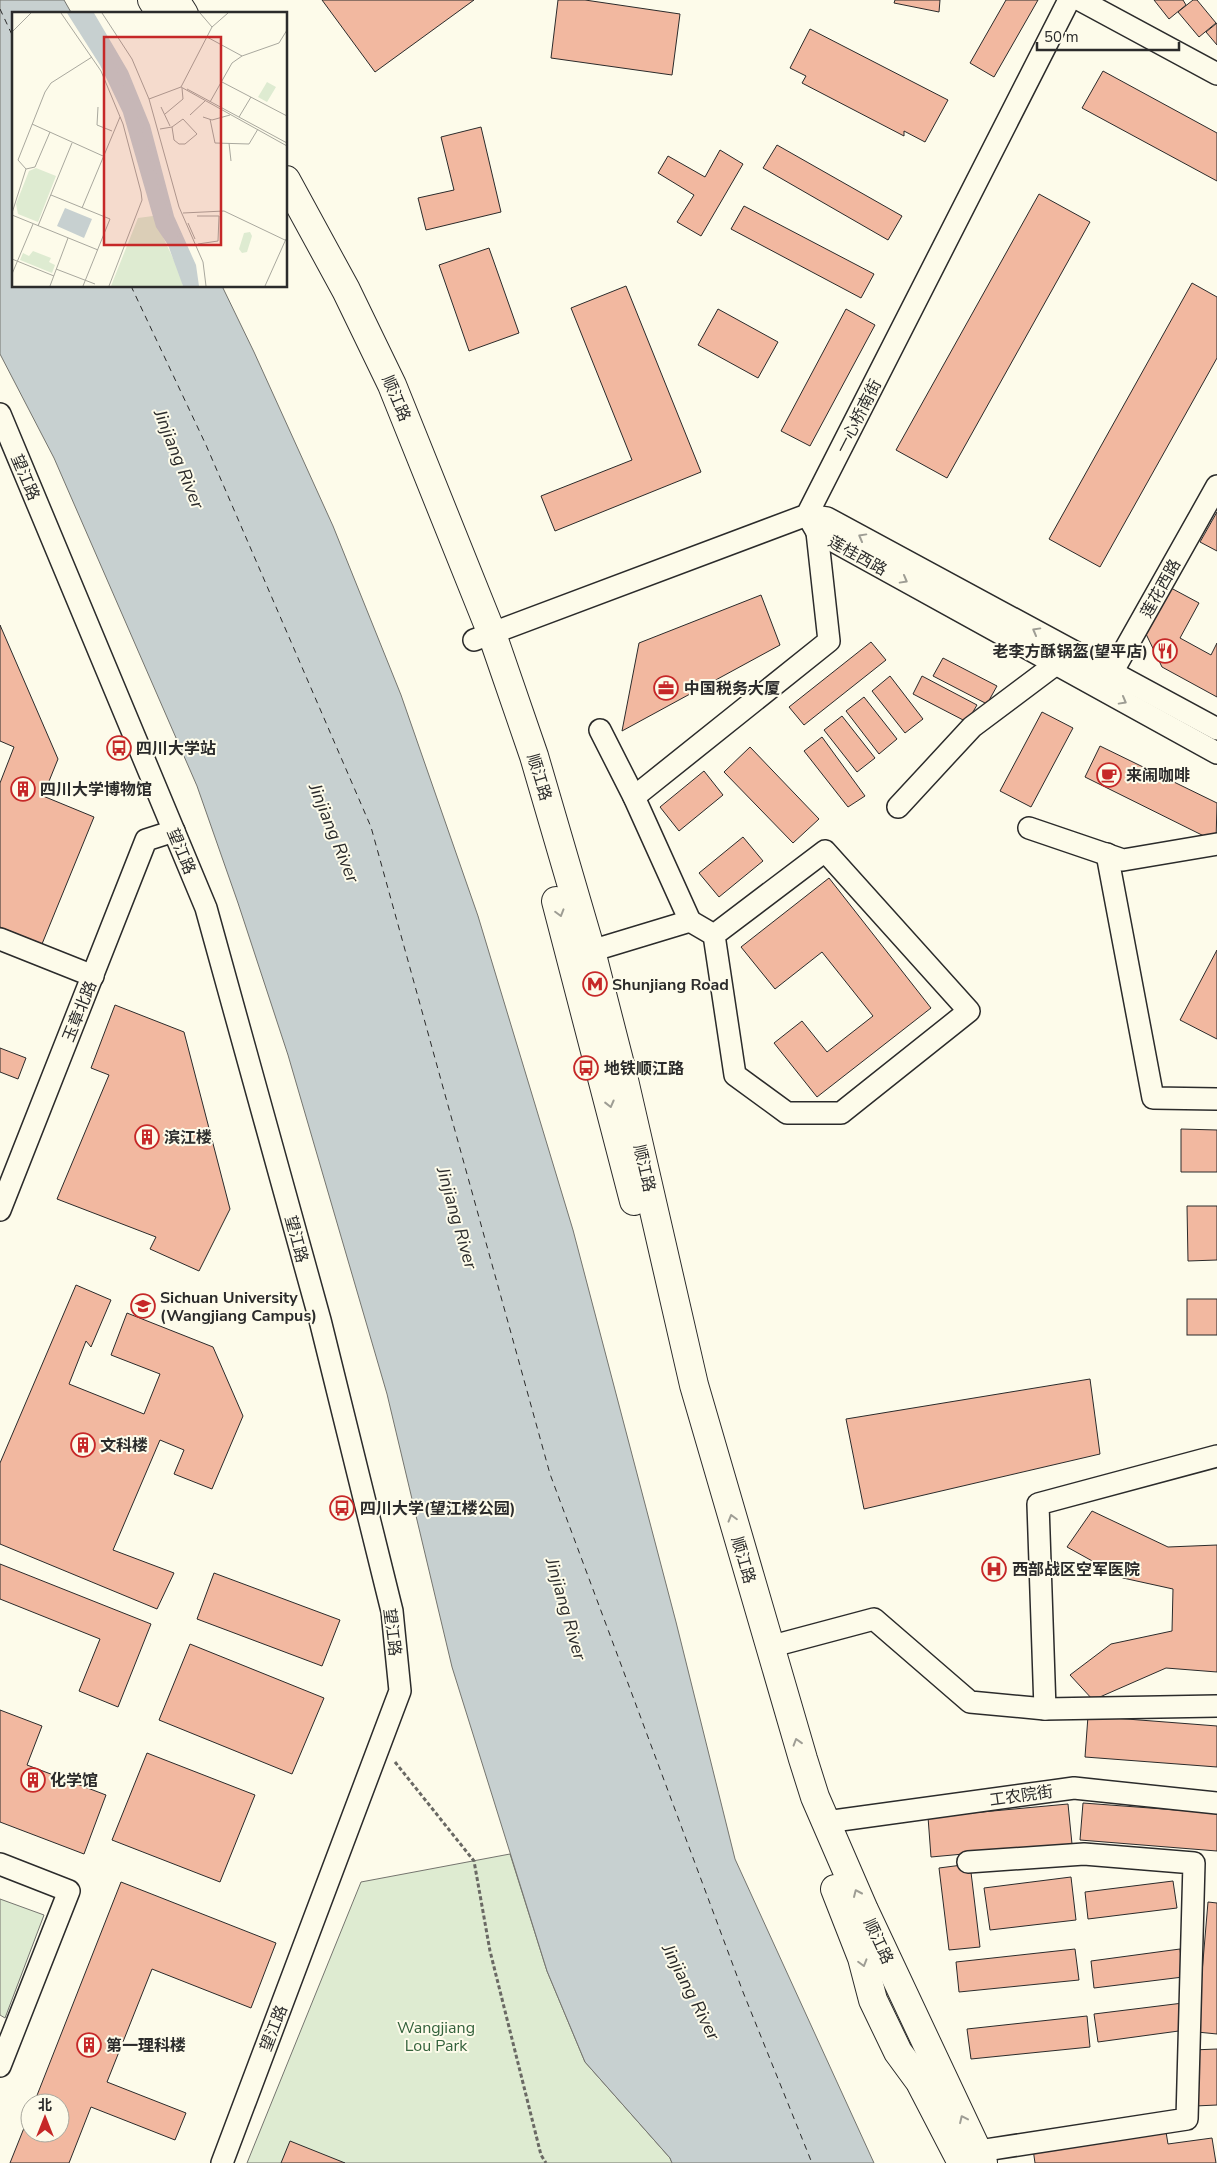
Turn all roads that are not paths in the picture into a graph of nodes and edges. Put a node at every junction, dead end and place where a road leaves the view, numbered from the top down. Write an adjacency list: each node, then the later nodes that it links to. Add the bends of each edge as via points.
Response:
1 (152, 0): 5 (main road)
2 (175, 0): 6 (main road)
3 (1070, 0): 12 (street, 一心桥南街)
4 (1080, 0): 7 (street)
5 (160, 12)
6 (183, 12)
7 (1217, 74)
8 (288, 184): 13 (main road, 顺江路, via 346,290 392,385)
9 (288, 222): 13 (main road, 顺江路, via 330,298 375,393)
10 (0, 414): 22 (street, 望江路)
11 (1217, 486): 15 (street, 莲花西路)
12 (812, 524): 13 (street); 14 (street, 莲桂西路, one-way to 14); 15 (street, 莲桂西路, one-way to 12, via 827,518); 19 (street, via 829,641)
13 (483, 637): 28 (main road, 顺江路, via 534,756); 41 (main road, 顺江路, one-way to 41, via 565,930 635,1206 676,1390 797,1804 847,1917 873,2000 898,2052)
14 (1056, 664): 15 (street, 莲桂西路); 20 (street, via 972,727)
15 (1107, 681): 16 (street, 莲桂西路); 18 (street, 莲桂西路, one-way to 18)
16 (1217, 729)
17 (600, 730): 19 (street)
18 (1217, 753)
19 (634, 797): 25 (street)
20 (898, 806)
21 (1029, 828): 24 (street)
22 (174, 831): 29 (street, 玉章北路, via 146,840); 42 (street, 望江路, via 206,908 320,1320 392,1611 400,1691)
23 (1217, 844): 24 (street, via 1123,860)
24 (1107, 854): 30 (street, via 1153,1098)
25 (690, 921): 26 (street); 28 (street)
26 (714, 935): 26 (street, via 825,851 969,1011 840,1113 787,1113 735,1074)
27 (0, 939): 29 (street)
28 (591, 952): 33 (main road, 顺江路, one-way to 28, via 694,1385 650,1186)
29 (93, 976): 31 (street, 玉章北路)
30 (1217, 1099)
31 (0, 1210)
32 (1217, 1456): 35 (street, via 1038,1504)
33 (769, 1647): 35 (street, via 874,1619 970,1702); 37 (main road, 顺江路, one-way to 33, via 809,1778)
34 (1217, 1706): 35 (street)
35 (1045, 1709)
36 (1217, 1803): 37 (street, 工农院街, via 1074,1788)
37 (826, 1822): 41 (main road, 顺江路, one-way to 37)
38 (968, 1862): 41 (street, via 1084,1854 1194,1863 1187,2119)
39 (0, 1864): 40 (street, via 69,1891)
40 (0, 2066)
41 (975, 2159)
42 (222, 2163)

